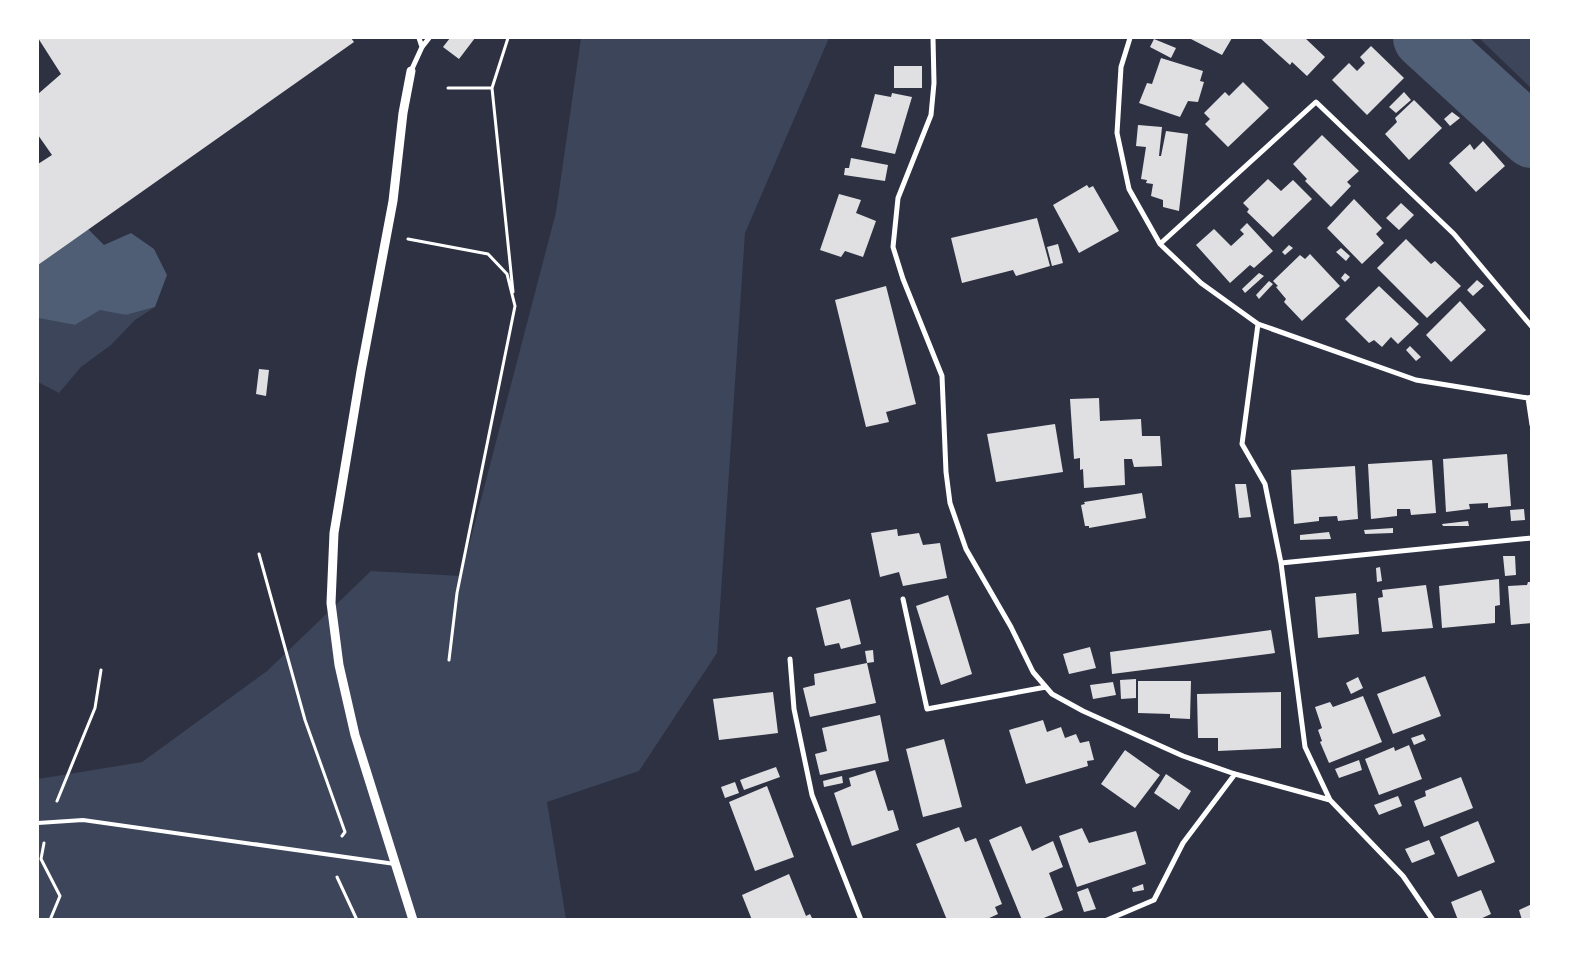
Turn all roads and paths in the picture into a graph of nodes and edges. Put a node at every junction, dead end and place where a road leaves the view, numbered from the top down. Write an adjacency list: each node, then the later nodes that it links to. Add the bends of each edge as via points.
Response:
1 (419, 38): 6 (street)
2 (429, 38): 6 (street)
3 (508, 38): 9 (path)
4 (933, 38): 24 (street, via 931,115 898,198 893,247 942,376 950,503 966,549 1033,672)
5 (1130, 38): 11 (street, via 1121,67 1117,133 1129,189)
6 (422, 47): 7 (street)
7 (411, 71): 10 (street)
8 (448, 88): 9 (path)
9 (492, 88): 12 (path)
10 (387, 235): 12 (path, via 488,254 507,274); 30 (street, via 334,533 331,603 355,735)
11 (1160, 244): 13 (street, via 1201,283); 14 (street, via 1316,102 1454,234)
12 (514, 306): 22 (path, via 457,593)
13 (1258, 324): 15 (street, via 1416,380); 19 (street, via 1242,444 1265,484)
14 (1532, 327)
15 (1530, 397): 16 (street)
16 (1532, 425)
17 (1532, 538): 19 (street)
18 (259, 554): 29 (path, via 306,720 345,832)
19 (1282, 563): 26 (street, via 1305,747)
20 (903, 599): 24 (street, via 927,709)
21 (790, 659): 34 (street, via 794,709 812,794)
22 (449, 660)
23 (101, 670): 27 (path, via 95,708)
24 (1046, 687): 25 (street, via 1052,694 1119,728)
25 (1235, 774): 26 (street); 35 (street, via 1183,843 1154,900)
26 (1330, 800): 36 (street, via 1403,876)
27 (48, 822): 28 (lane); 29 (lane, via 83,820); 31 (path, via 41,859 60,896)
28 (38, 823)
29 (327, 855): 30 (lane); 32 (path)
30 (395, 864): 33 (street)
31 (50, 920)
32 (357, 920)
33 (412, 920)
34 (861, 920)
35 (1107, 920)
36 (1433, 920)

